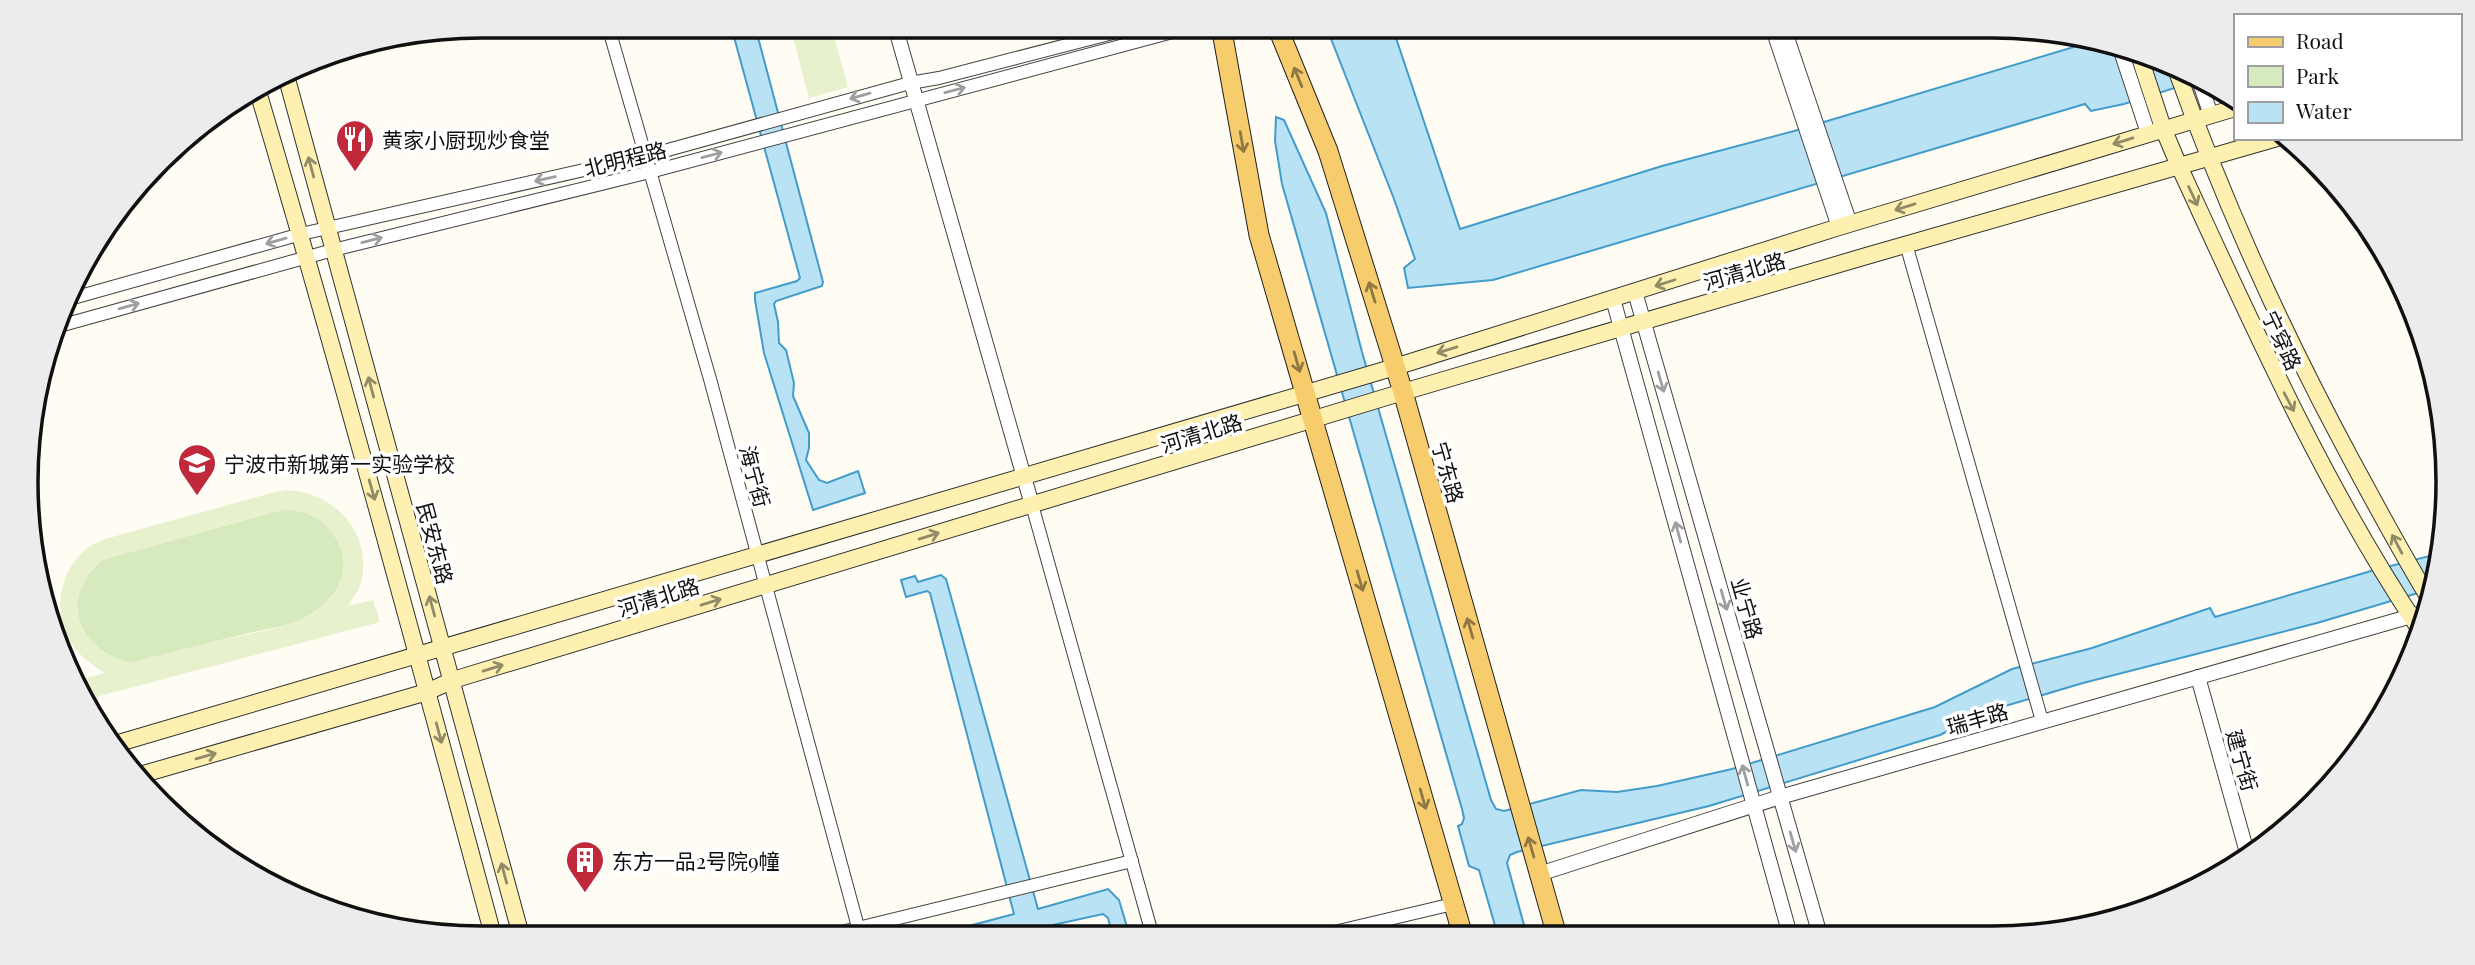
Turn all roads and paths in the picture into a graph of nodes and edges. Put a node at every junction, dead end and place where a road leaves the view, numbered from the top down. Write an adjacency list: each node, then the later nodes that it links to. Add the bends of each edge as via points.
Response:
1 (612, 38): 23 (street, 海宁街)
2 (898, 38): 13 (street)
3 (1094, 38): 13 (street, 北明程路)
4 (1150, 38): 17 (street, 北明程路, one-way to 4)
5 (1223, 38): 41 (main road, one-way to 41, via 1259,235)
6 (1283, 38): 39 (main road, 宁东路, one-way to 6, via 1328,151)
7 (1776, 38): 27 (street)
8 (1787, 38): 27 (street)
9 (2126, 60): 14 (street)
10 (2139, 64): 14 (main road, 宁穿路)
11 (2179, 80): 20 (main road, 宁穿路)
12 (288, 83): 28 (main road, 民安东路, one-way to 12)
13 (910, 83): 17 (street); 23 (street, 北明程路, one-way to 23)
14 (2142, 90): 21 (main road, 宁穿路)
15 (2203, 92): 19 (street)
16 (260, 98): 29 (main road)
17 (915, 100): 26 (street, 北明程路, one-way to 17); 43 (street)
18 (2232, 109): 19 (main road, 河清北路)
19 (2211, 115): 20 (main road, 河清北路)
20 (2194, 120): 21 (main road, 河清北路); 24 (main road, 宁穿路)
21 (2155, 131): 25 (main road, 宁穿路); 27 (main road, 河清北路, one-way to 27)
22 (2270, 140): 24 (main road, 河清北路)
23 (646, 156): 26 (street, 海宁街); 28 (street, 北明程路, one-way to 28)
24 (2208, 159): 25 (main road, 河清北路); 47 (main road, 宁穿路, one-way to 24, via 2308,379)
25 (2179, 166): 30 (main road, 河清北路); 49 (main road, 宁穿路, one-way to 49, via 2286,397)
26 (650, 172): 31 (street, 北明程路, one-way to 26); 45 (street, 海宁街)
27 (1844, 225): 33 (main road, 河清北路, one-way to 33)
28 (328, 228): 29 (street, 北明程路); 31 (main road, 民安东路)
29 (301, 234): 32 (main road); 34 (street, 北明程路, one-way to 34)
30 (1906, 244): 36 (main road, 河清北路); 56 (street)
31 (334, 250): 32 (street, 北明程路); 51 (main road, 民安东路, one-way to 31)
32 (307, 257): 37 (street, 北明程路, one-way to 32); 52 (main road, one-way to 52)
33 (1635, 292): 35 (main road, 河清北路); 36 (street, 业宁路)
34 (79, 296)
35 (1613, 299): 38 (street); 39 (main road, 河清北路, one-way to 39)
36 (1643, 322): 38 (main road, 河清北路); 59 (street, 业宁路, one-way to 59)
37 (68, 324)
38 (1621, 328): 40 (main road, 河清北路); 60 (street, one-way to 38)
39 (1395, 367): 40 (main road, 宁东路); 41 (main road, 河清北路)
40 (1403, 392): 42 (main road, 河清北路); 63 (main road, 宁东路, one-way to 40)
41 (1306, 393): 42 (main road); 43 (main road, 河清北路)
42 (1314, 420): 44 (main road, 河清北路); 64 (main road, one-way to 64)
43 (1024, 476): 44 (street); 45 (main road, 河清北路)
44 (1032, 505): 46 (main road, 河清北路, one-way to 44); 62 (street)
45 (758, 555): 46 (street, 海宁街); 51 (main road, 河清北路)
46 (767, 585): 54 (main road, 河清北路, one-way to 46); 67 (street, 海宁街)
47 (2423, 589)
48 (2416, 614): 49 (street, 瑞丰路)
49 (2410, 616): 50 (main road, 宁穿路); 53 (street, 瑞丰路)
50 (2414, 622)
51 (443, 648): 52 (main road, 河清北路); 54 (main road, 民安东路)
52 (418, 655): 55 (main road); 57 (main road, 河清北路)
53 (2198, 677): 56 (street, 瑞丰路); 61 (street, 建宁街)
54 (453, 680): 55 (main road, 河清北路); 66 (main road, 民安东路, one-way to 54)
55 (428, 692): 58 (main road, 河清北路, one-way to 55); 65 (main road, one-way to 65)
56 (2042, 722): 59 (street, 瑞丰路)
57 (122, 742)
58 (147, 773)
59 (1780, 797): 60 (street, 瑞丰路); 74 (street, 业宁路, one-way to 74)
60 (1754, 805): 63 (street, 瑞丰路); 73 (street)
61 (2246, 847)
62 (1132, 862): 68 (street); 69 (street)
63 (1539, 874): 72 (main road, 宁东路)
64 (1453, 904): 70 (street); 71 (main road)
65 (491, 926)
66 (519, 926)
67 (858, 926)
68 (887, 926)
69 (1150, 926)
70 (1360, 926)
71 (1460, 926)
72 (1554, 926)
73 (1788, 926)
74 (1817, 926)

